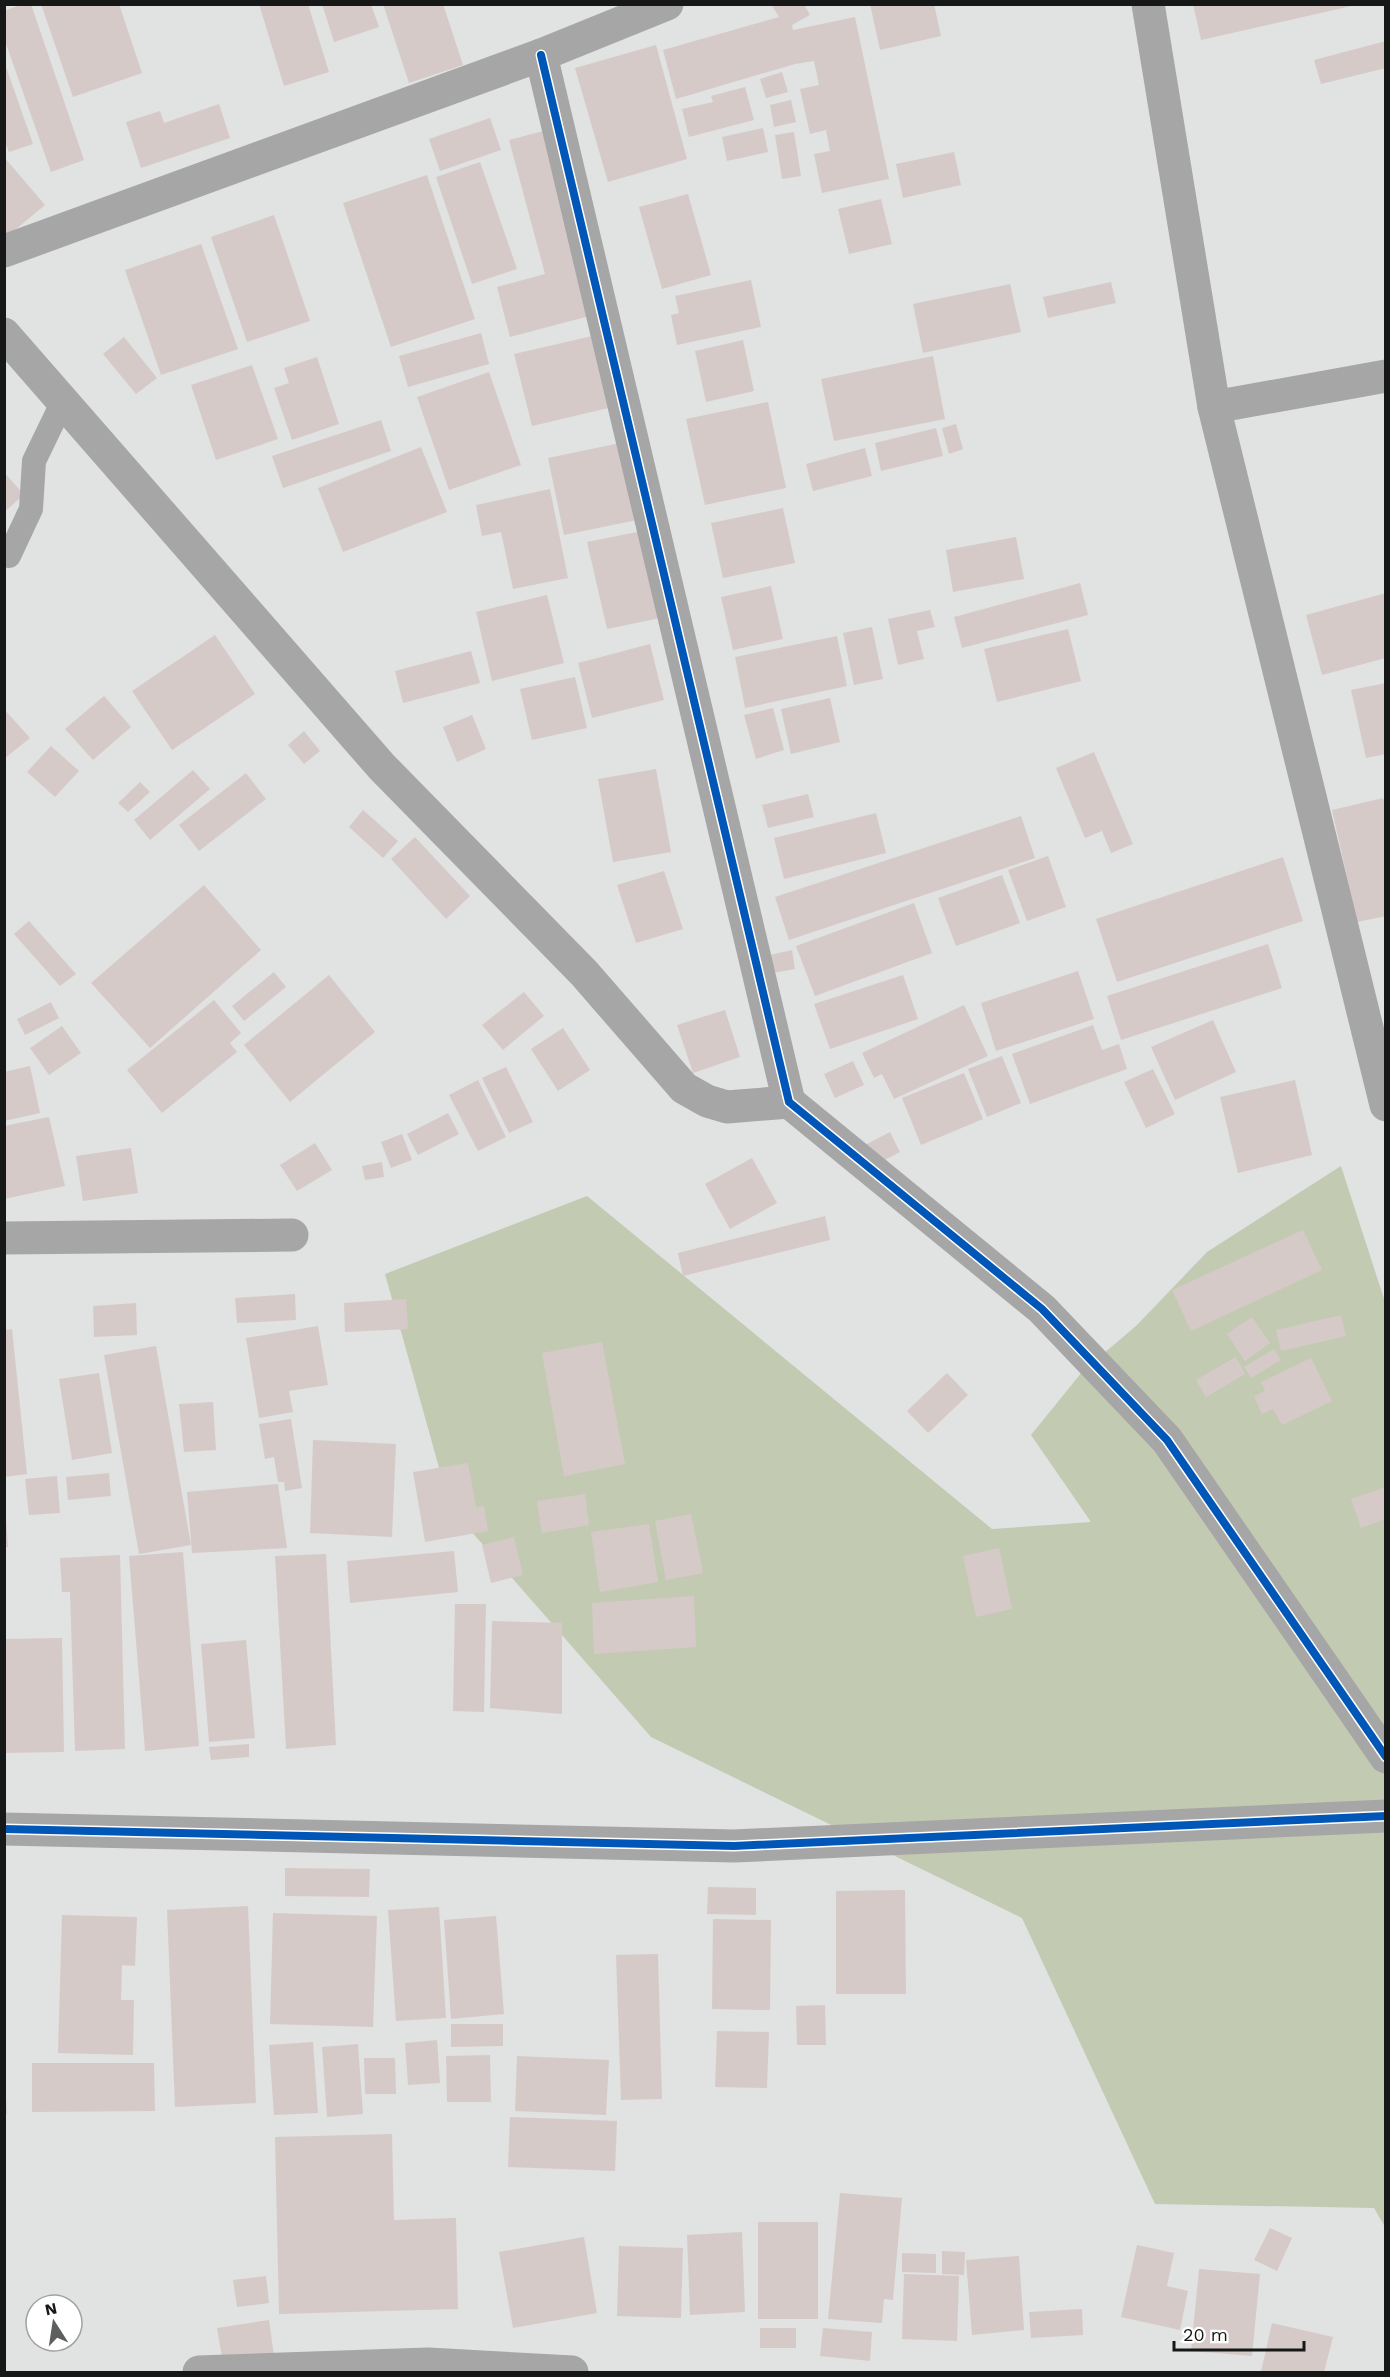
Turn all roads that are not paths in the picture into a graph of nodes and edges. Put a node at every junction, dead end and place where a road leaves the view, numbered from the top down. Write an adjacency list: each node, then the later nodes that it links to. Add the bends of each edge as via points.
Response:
1 (667, 4): 3 (street)
2 (1148, 4): 8 (street)
3 (541, 55): 4 (street); 10 (street)
4 (4, 251)
5 (4, 334): 7 (street)
6 (1386, 376): 8 (street)
7 (63, 401): 9 (lane, via 34,461 31,509); 10 (street, via 382,767 584,974 684,1088 727,1107)
8 (1214, 407): 11 (street)
9 (9, 556)
10 (789, 1102): 14 (street, via 1042,1309 1167,1440)
11 (1386, 1105)
12 (292, 1235): 13 (street)
13 (4, 1238)
14 (1386, 1757)
15 (1386, 1816): 16 (street, via 734,1846)
16 (4, 1829)
17 (199, 2373): 18 (street, via 428,2364)
18 (572, 2373)

